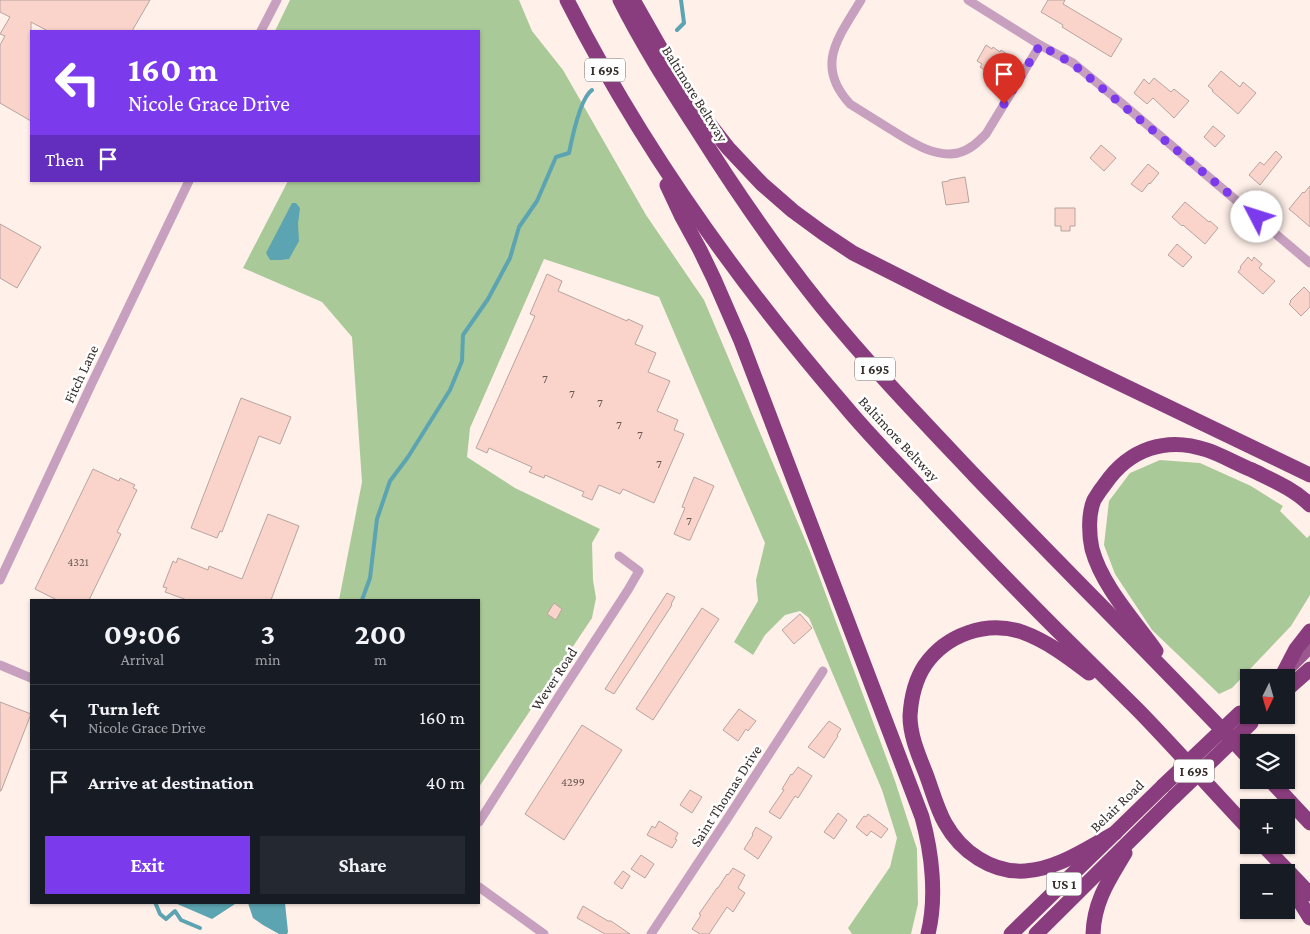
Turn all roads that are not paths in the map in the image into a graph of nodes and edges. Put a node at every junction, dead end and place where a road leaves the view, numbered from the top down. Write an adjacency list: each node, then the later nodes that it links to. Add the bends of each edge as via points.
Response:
1 (277, 0): 7 (street)
2 (567, 0): 9 (highway, Baltimore Beltway / I 695)
3 (620, 0): 25 (highway, Baltimore Beltway / I 695, via 651,58 728,179 822,306 941,440)
4 (633, 0): 12 (highway, via 678,79 728,148 762,184 823,233 932,293)
5 (861, 0): 8 (street, via 832,53 837,87 850,104 933,151 959,152 981,140)
6 (968, 0): 8 (street)
7 (262, 30)
8 (1040, 45): 11 (street, via 1080,69)
9 (646, 138): 26 (highway, Baltimore Beltway / I 695, via 729,262 846,407 982,553); 43 (highway, via 740,341 922,817 931,867 932,902)
10 (189, 182): 15 (street, Fitch Lane)
11 (1310, 263)
12 (1310, 475)
13 (1310, 505): 25 (highway, via 1280,484 1209,450 1181,444 1157,445 1132,457 1109,478 1093,502 1090,516 1092,548 1104,579)
14 (619, 556): 33 (street, Wever Road, via 638,571)
15 (0, 580)
16 (1310, 631): 19 (highway)
17 (1310, 646): 20 (main road)
18 (0, 665): 23 (street)
19 (1285, 669)
20 (1288, 669)
21 (1310, 669): 24 (highway)
22 (823, 671): 42 (street, Saint Thomas Drive)
23 (30, 678)
24 (1295, 682)
25 (1187, 692): 28 (highway, Baltimore Beltway / I 695)
26 (1140, 712): 31 (highway, Baltimore Beltway / I 695); 34 (highway, via 1061,652 1021,632 1005,628 971,631 954,638 925,665 912,698 910,717 914,742 944,822 955,839 981,860 1010,870 1042,869)
27 (1240, 724): 30 (highway, Belair Road / US 1, bridge)
28 (1240, 748)
29 (1279, 789): 32 (highway)
30 (1168, 792): 34 (highway, Belair Road / US 1); 35 (highway, Belair Road / US 1)
31 (1240, 819)
32 (1307, 819)
33 (480, 820)
34 (1115, 833): 44 (highway, Belair Road / US 1)
35 (1135, 836): 45 (highway, Belair Road / US 1); 46 (highway, via 1103,890)
36 (1272, 854): 39 (highway)
37 (480, 888): 41 (street)
38 (1295, 894): 40 (highway)
39 (1310, 894)
40 (1310, 918)
41 (544, 934)
42 (651, 934)
43 (928, 934)
44 (1012, 934)
45 (1036, 934)
46 (1093, 934)

